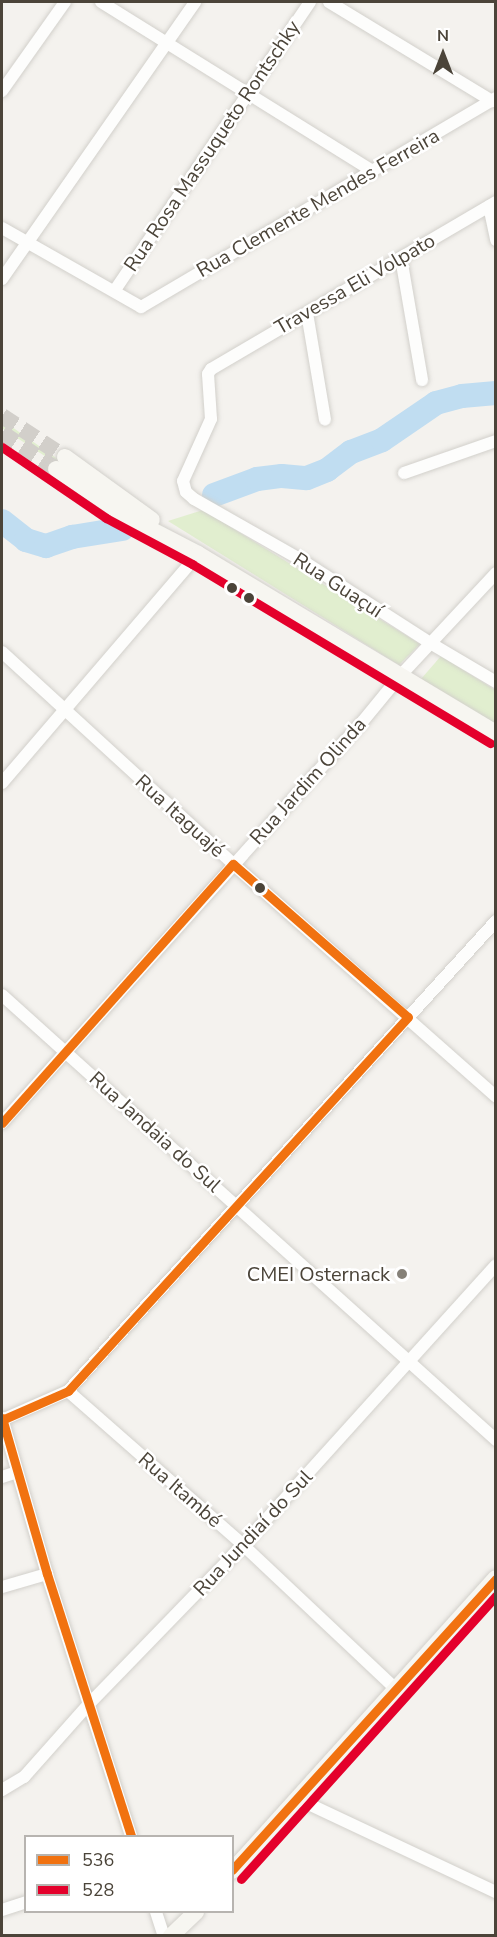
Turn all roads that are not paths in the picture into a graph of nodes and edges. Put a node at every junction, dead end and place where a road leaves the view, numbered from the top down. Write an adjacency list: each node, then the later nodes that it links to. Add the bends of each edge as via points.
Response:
1 (65, 2): 7 (street)
2 (101, 2): 6 (street)
3 (195, 2): 6 (street)
4 (310, 2): 8 (street, Rua Rosa Massuqueto Rontschky)
5 (329, 2): 9 (street)
6 (168, 43): 8 (street); 14 (street)
7 (2, 91)
8 (248, 93): 10 (street); 17 (street, Rua Rosa Massuqueto Rontschky)
9 (494, 100): 10 (street, Rua Clemente Mendes Ferreira)
10 (373, 171): 17 (street, Rua Clemente Mendes Ferreira, via 141,308)
11 (492, 204): 13 (street); 15 (street, Travessa Eli Volpato)
12 (2, 228): 14 (street)
13 (495, 240)
14 (27, 242): 16 (street); 17 (street)
15 (401, 258): 18 (street, Travessa Eli Volpato); 19 (street)
16 (2, 279)
17 (115, 290)
18 (307, 313): 20 (street); 24 (street, Travessa Eli Volpato, via 215,365 208,374 211,419 185,474)
19 (422, 380)
20 (325, 419)
21 (495, 441): 23 (street)
22 (61, 463): 25 (main road, via 127,517)
23 (404, 473)
24 (184, 487): 27 (street, Rua Guaçuí, via 194,499 296,557)
25 (198, 554): 29 (main road); 31 (street)
26 (495, 573): 27 (street, Rua Jardim Olinda)
27 (430, 643): 29 (street, Rua Jardim Olinda); 30 (street, Rua Guaçuí)
28 (2, 652): 31 (street, Rua Itaguajé)
29 (399, 675): 32 (main road); 34 (street, Rua Jardim Olinda)
30 (495, 682)
31 (64, 710): 33 (street); 34 (street, Rua Itaguajé)
32 (495, 733)
33 (2, 783)
34 (233, 864): 37 (street, Rua Itaguajé); 38 (street, Rua Jardim Olinda)
35 (495, 921): 37 (street)
36 (2, 995): 38 (street, Rua Jandaia do Sul)
37 (408, 1017): 39 (street, Rua Itaguajé); 41 (street)
38 (65, 1052): 40 (street, Rua Jardim Olinda); 41 (street, Rua Jandaia do Sul)
39 (495, 1097)
40 (2, 1123)
41 (237, 1205): 43 (street, Rua Jandaia do Sul); 44 (street)
42 (495, 1265): 43 (street, Rua Jundiaí do Sul)
43 (409, 1361): 46 (street, Rua Jandaia do Sul); 49 (street, Rua Jundiaí do Sul)
44 (68, 1390): 45 (street); 49 (street, Rua Itambé)
45 (2, 1419): 47 (street)
46 (495, 1440)
47 (17, 1472): 48 (street); 50 (street)
48 (2, 1477)
49 (243, 1545): 53 (street, Rua Itambé); 54 (street, Rua Jundiaí do Sul)
50 (47, 1574): 52 (street); 54 (street)
51 (495, 1578): 53 (main road)
52 (2, 1587)
53 (396, 1689): 56 (main road)
54 (88, 1705): 55 (street, Rua Jundiaí do Sul, via 24,1777); 57 (street)
55 (3, 1786)
56 (298, 1799): 58 (main road); 59 (street)
57 (131, 1835)
58 (234, 1869)
59 (495, 1892)
60 (24, 1903): 61 (street)
61 (2, 1910)
62 (157, 1913): 64 (street)
63 (194, 1913): 65 (main road)
64 (164, 1935)
65 (171, 1935)

